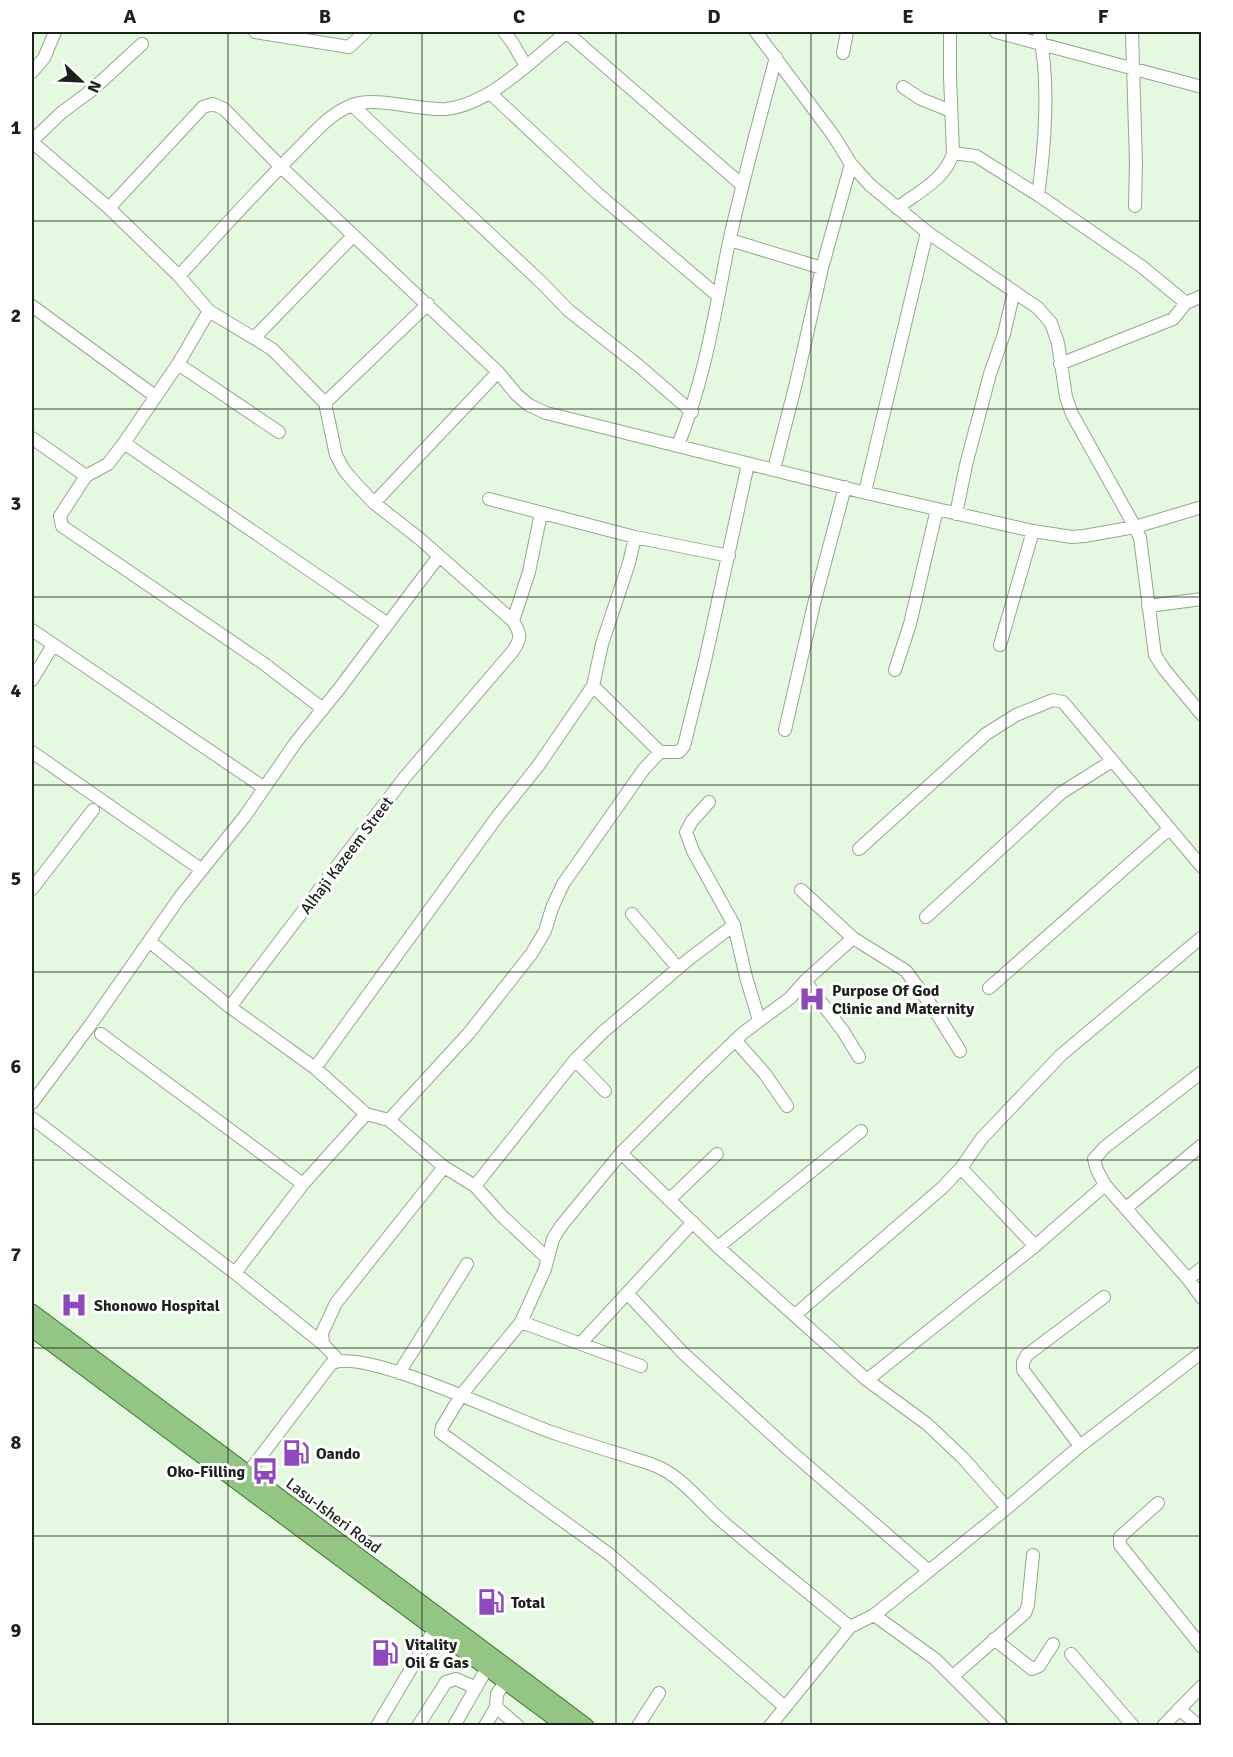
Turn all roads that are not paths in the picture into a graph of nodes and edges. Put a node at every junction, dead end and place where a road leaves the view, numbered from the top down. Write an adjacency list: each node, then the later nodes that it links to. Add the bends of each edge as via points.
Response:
1 (55, 32): 17 (street, via 44,58)
2 (255, 32): 3 (street, via 349,46)
3 (365, 32)
4 (504, 32): 15 (street)
5 (567, 32): 15 (street); 27 (street)
6 (756, 32): 14 (street)
7 (847, 32): 13 (street)
8 (950, 32): 22 (street)
9 (996, 32): 11 (street)
10 (1132, 32): 16 (street)
11 (1040, 37): 16 (street); 28 (street, via 1045,114)
12 (142, 44): 23 (street)
13 (843, 53)
14 (776, 57): 25 (street); 27 (street)
15 (526, 66): 20 (street)
16 (1134, 70): 19 (street); 29 (street)
17 (32, 72)
18 (903, 87): 22 (street)
19 (1202, 87)
20 (490, 93): 21 (street, via 445,109 376,103); 38 (street, via 598,194)
21 (352, 105): 26 (street, via 331,116); 50 (street, via 568,310)
22 (951, 111): 24 (street)
23 (32, 142): 30 (street)
24 (953, 153): 28 (street, via 976,156); 31 (street, via 943,174)
25 (851, 164): 31 (street); 35 (street)
26 (280, 166): 30 (street, via 224,109 213,104 203,107); 33 (street); 36 (street)
27 (742, 186): 34 (street)
28 (1038, 195): 40 (street, via 1141,266)
29 (1135, 206)
30 (109, 208): 36 (street)
31 (897, 208): 32 (street)
32 (927, 232): 37 (street); 59 (street)
33 (353, 236): 41 (street); 44 (street)
34 (730, 240): 35 (street); 38 (street)
35 (822, 268): 56 (street)
36 (179, 276): 43 (street)
37 (1014, 291): 46 (street, via 1051,323); 65 (street)
38 (718, 296): 50 (street)
39 (1202, 296): 40 (street)
40 (1186, 303): 46 (street, via 1173,318)
41 (428, 304): 47 (street); 49 (street)
42 (32, 306): 48 (street)
43 (209, 310): 44 (street); 45 (street)
44 (254, 338): 49 (street, via 272,348)
45 (178, 364): 48 (street); 51 (street)
46 (1060, 364): 66 (street, via 1072,414)
47 (498, 372): 54 (street, via 517,395 546,413); 61 (street)
48 (154, 396): 53 (street)
49 (325, 403): 61 (street, via 339,462)
50 (692, 412): 54 (street)
51 (279, 432)
52 (33, 441): 57 (street)
53 (124, 443): 57 (street, via 108,464); 74 (street)
54 (678, 445): 55 (street)
55 (748, 464): 56 (street); 70 (street)
56 (774, 469): 58 (street)
57 (86, 476): 81 (street, via 60,516 62,526 263,663)
58 (845, 487): 59 (street); 83 (street)
59 (865, 492): 63 (street)
60 (489, 499): 64 (street)
61 (374, 503): 69 (street)
62 (1202, 507): 66 (street)
63 (937, 509): 65 (street); 78 (street)
64 (541, 513): 68 (street); 73 (street, via 529,572)
65 (956, 514): 67 (street)
66 (1136, 527): 67 (street, via 1072,537); 72 (street, via 1143,549)
67 (1033, 531): 77 (street)
68 (635, 537): 70 (street); 80 (street)
69 (439, 556): 73 (street); 74 (street)
70 (729, 556): 85 (street, via 684,746 679,753)
71 (1202, 599): 72 (street)
72 (1148, 606): 82 (street, via 1155,655)
73 (513, 621): 105 (street, Alhaji Kazeem Street, via 520,639 513,651 405,777)
74 (388, 624): 81 (street)
75 (32, 630): 76 (street)
76 (53, 645): 79 (street); 87 (street)
77 (1000, 645)
78 (895, 670)
79 (32, 680)
80 (593, 686): 85 (street); 112 (street)
81 (323, 709): 87 (street)
82 (1202, 715)
83 (785, 730)
84 (32, 752): 93 (street)
85 (660, 752): 119 (street, via 563,884 532,953 469,1033)
86 (1112, 761): 90 (street); 91 (street, via 1063,702 1053,700 1016,715 986,734); 97 (street, via 1061,793)
87 (263, 787): 93 (street)
88 (710, 802): 98 (street, via 686,832)
89 (93, 810): 94 (street)
90 (1169, 829): 92 (street); 104 (street)
91 (859, 849)
92 (1202, 867)
93 (202, 870): 101 (street)
94 (32, 889)
95 (801, 890): 100 (street)
96 (632, 914): 102 (street)
97 (926, 916)
98 (734, 925): 102 (street); 106 (street)
99 (1202, 937): 125 (street, via 1061,1055 982,1138)
100 (853, 938): 103 (street); 109 (street, via 906,971)
101 (149, 941): 105 (street); 115 (street)
102 (678, 968): 111 (street)
103 (805, 981): 106 (street, via 790,998); 110 (street)
104 (989, 988)
105 (230, 1007): 112 (street)
106 (759, 1020): 108 (street)
107 (101, 1034): 126 (street)
108 (735, 1040): 116 (street); 122 (street)
109 (960, 1052)
110 (859, 1057)
111 (575, 1060): 114 (street); 128 (street)
112 (315, 1068): 117 (street)
113 (1202, 1072): 127 (street, via 1094,1159)
114 (604, 1091)
115 (32, 1104)
116 (787, 1106)
117 (366, 1114): 119 (street); 126 (street)
118 (32, 1118): 137 (street)
119 (389, 1120): 124 (street)
120 (861, 1131): 133 (street)
121 (1202, 1145): 130 (street)
122 (621, 1153): 129 (street); 134 (street, via 561,1226)
123 (717, 1154): 129 (street)
124 (444, 1167): 128 (street); 147 (street, via 336,1303 322,1333)
125 (961, 1168): 132 (street); 143 (street)
126 (303, 1184): 137 (street)
127 (1105, 1185): 130 (street); 132 (street)
128 (475, 1186): 134 (street)
129 (669, 1200): 131 (street)
130 (1126, 1208): 138 (street)
131 (693, 1222): 133 (street); 139 (street)
132 (1035, 1246): 152 (street)
133 (718, 1247): 143 (street)
134 (548, 1258): 144 (street)
135 (467, 1264): 151 (street)
136 (1202, 1268): 138 (street)
137 (235, 1273): 147 (street)
138 (1188, 1279): 141 (street)
139 (628, 1294): 146 (street); 159 (street, via 701,1369)
140 (1104, 1297): 154 (street, via 1023,1362 1023,1370)
141 (1202, 1298)
142 (32, 1312): 155 (main road, Lasu-Isheri Road)
143 (795, 1315): 152 (street)
144 (521, 1322): 146 (street); 153 (street)
145 (32, 1329): 162 (main road, Lasu-Isheri Road)
146 (581, 1343): 150 (street)
147 (323, 1344): 149 (street)
148 (1202, 1352): 154 (street)
149 (337, 1359): 151 (street); 155 (street)
150 (641, 1366)
151 (399, 1373): 153 (street)
152 (867, 1380): 157 (street, via 927,1424)
153 (462, 1394): 161 (street, via 551,1432 666,1471); 174 (street, via 442,1427 444,1437 609,1554)
154 (1080, 1446): 157 (street)
155 (248, 1473): 182 (main road, Lasu-Isheri Road)
156 (1158, 1503): 165 (street, via 1120,1537 1120,1545)
157 (1007, 1508): 159 (street)
158 (1033, 1555): 163 (street, via 1025,1613)
159 (929, 1571): 160 (street)
160 (874, 1615): 161 (street); 168 (street)
161 (850, 1627): 174 (street)
162 (434, 1630): 167 (main road, Lasu-Isheri Road); 176 (street)
163 (994, 1639): 164 (street, via 1032,1669 1039,1666); 168 (street)
164 (1053, 1644)
165 (1202, 1647)
166 (1071, 1654): 186 (street)
167 (487, 1668): 169 (main road, Lasu-Isheri Road); 171 (street)
168 (953, 1676): 185 (street)
169 (505, 1682): 173 (street, via 497,1694); 181 (main road, Lasu-Isheri Road)
170 (1202, 1686): 175 (street)
171 (476, 1688): 177 (street, via 456,1679 446,1682); 178 (street)
172 (659, 1693): 183 (street)
173 (496, 1707): 179 (street); 180 (street)
174 (785, 1707): 184 (street)
175 (1179, 1709): 187 (street); 188 (street)
176 (377, 1725)
177 (418, 1725)
178 (454, 1725)
179 (485, 1725)
180 (518, 1725)
181 (565, 1725)
182 (586, 1725)
183 (638, 1725)
184 (770, 1725)
185 (1002, 1725)
186 (1132, 1725)
187 (1163, 1725)
188 (1199, 1725)

